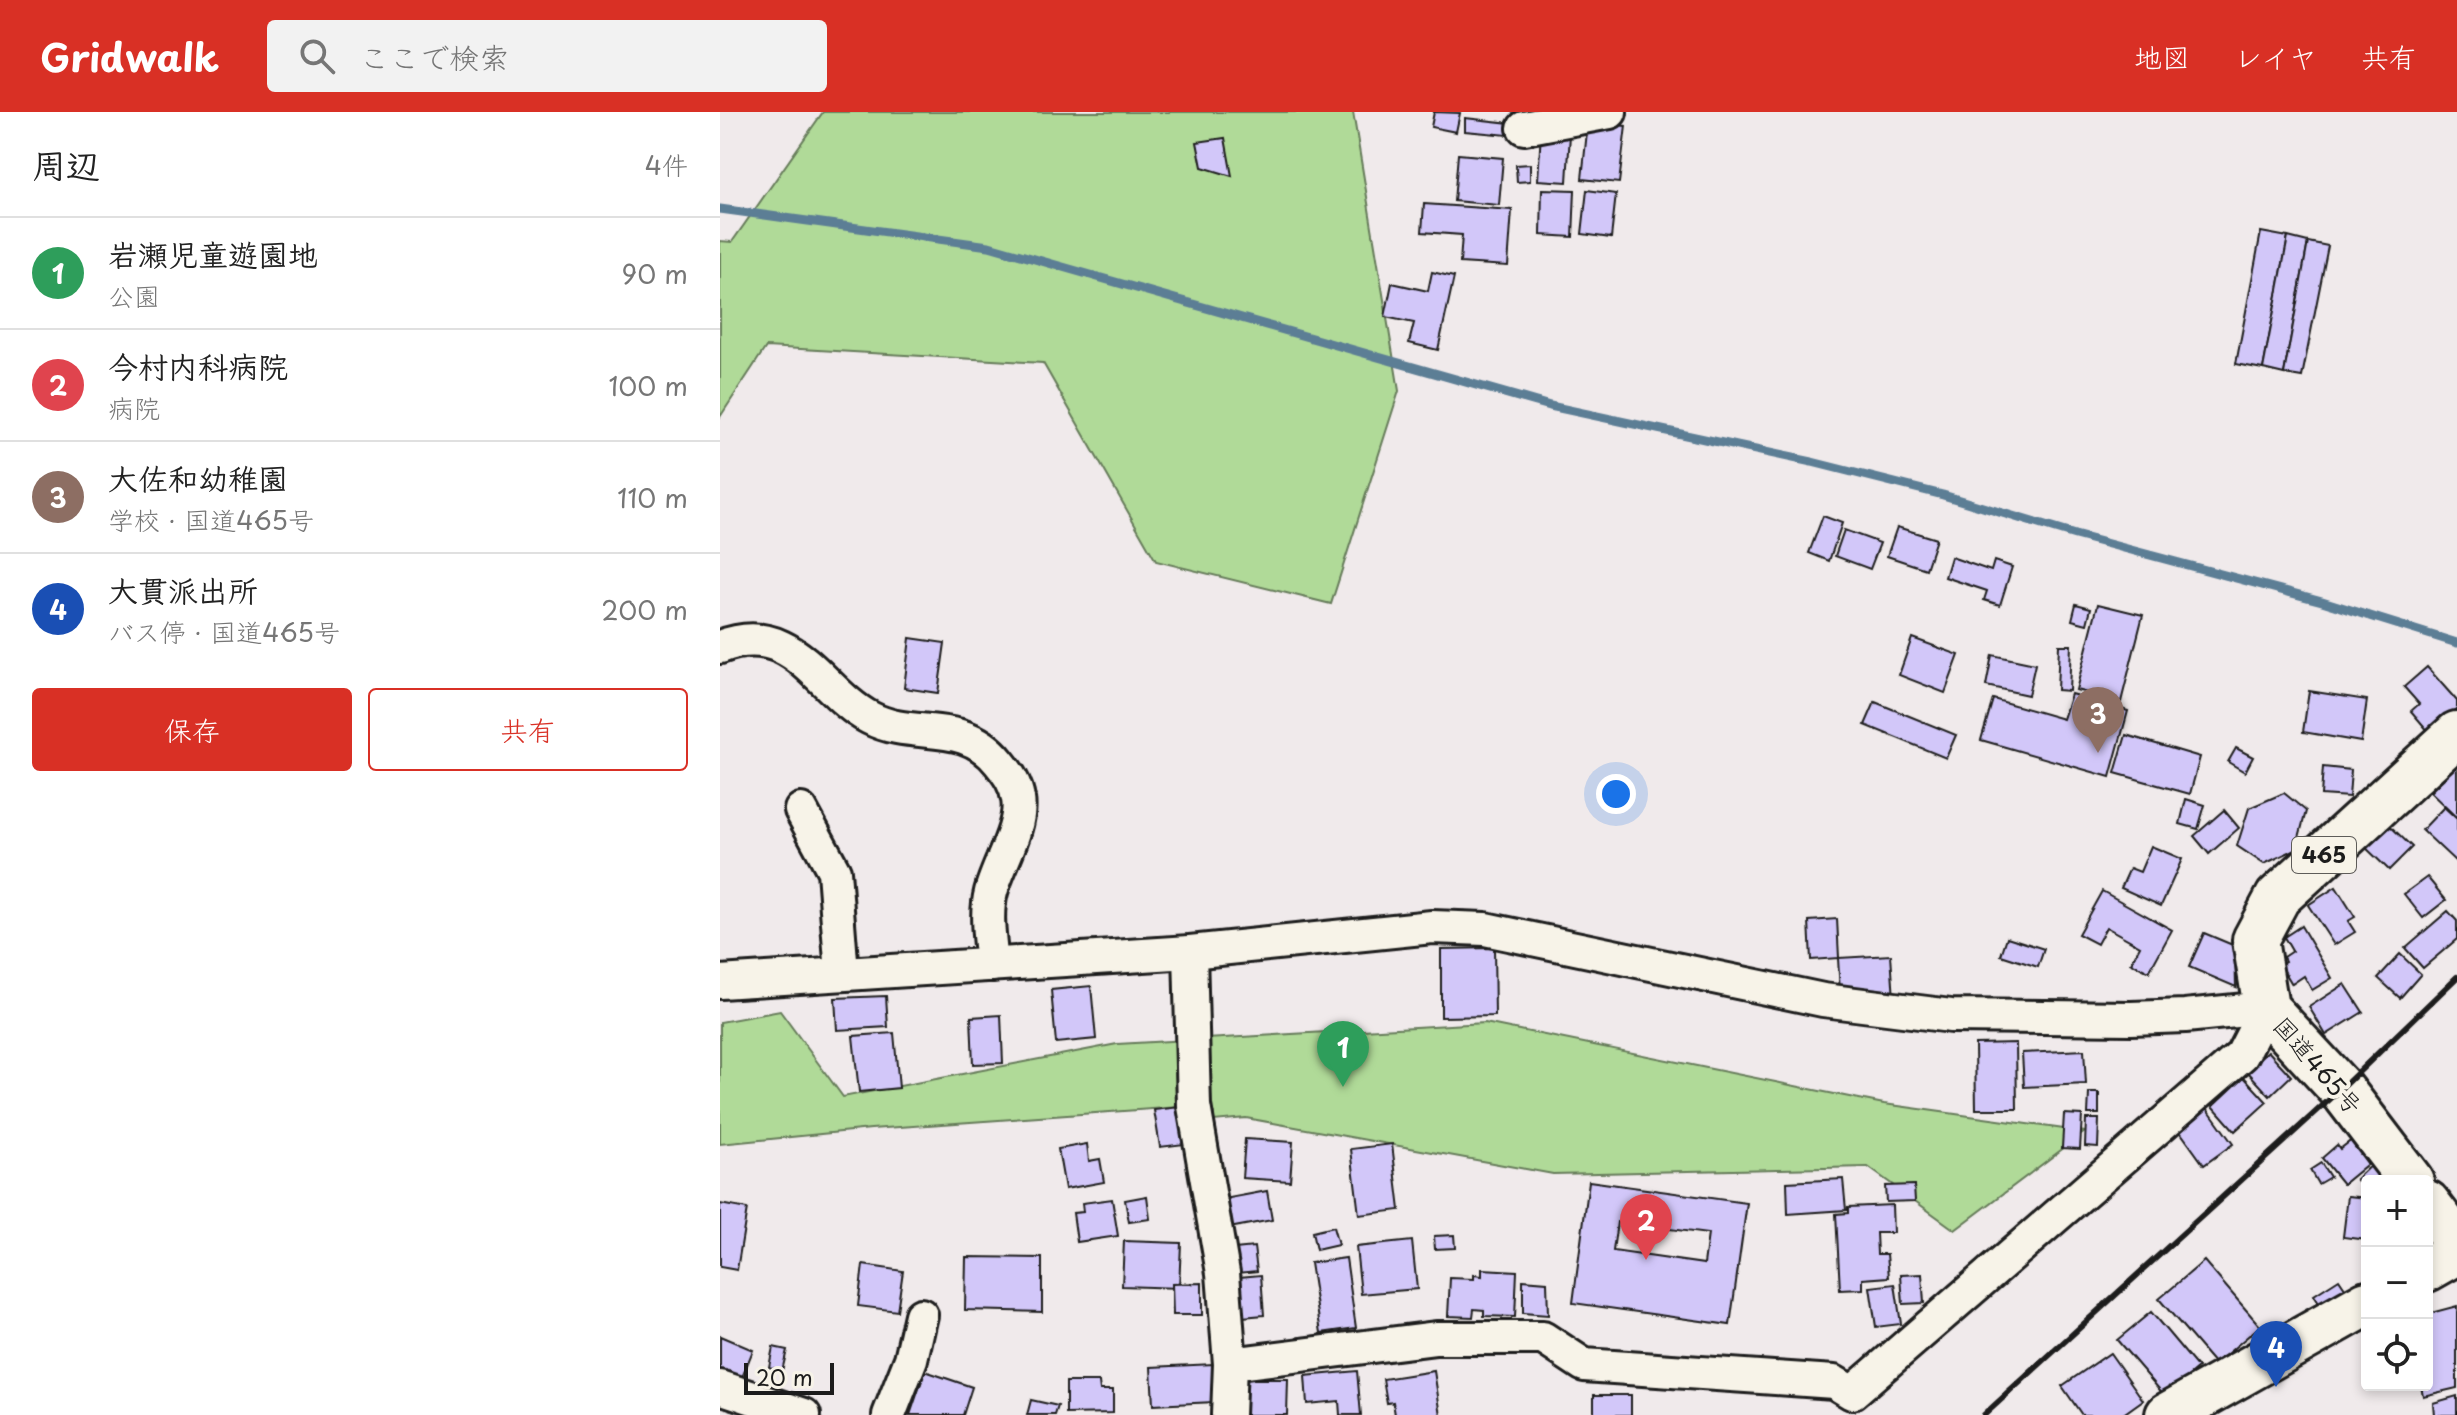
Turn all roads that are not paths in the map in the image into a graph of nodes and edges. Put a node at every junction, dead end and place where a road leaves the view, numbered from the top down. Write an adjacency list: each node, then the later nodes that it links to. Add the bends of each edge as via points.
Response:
1 (1610, 112): 2 (street)
2 (1524, 128)
3 (720, 647): 7 (street, via 770,643 803,658 872,719 891,727 970,737 993,754 1011,777 1019,801 988,912)
4 (2457, 734): 10 (highway, 国道465号 / 465, via 2278,897 2255,940)
5 (801, 810): 8 (street, via 834,871)
6 (1190, 952): 7 (street); 10 (street, via 1432,927 1485,929 1823,1000 1951,1016 2131,1018); 18 (street, via 1194,1106 1223,1273)
7 (992, 965): 8 (street)
8 (842, 974): 9 (street)
9 (720, 982)
10 (2266, 1008): 11 (highway, 国道465号, via 2341,1089); 18 (street, via 2242,1055 1852,1393 1834,1382 1584,1365 1543,1338 1436,1338)
11 (2406, 1175)
12 (2433, 1211): 13 (highway)
13 (2457, 1242)
14 (2457, 1252): 15 (highway)
15 (2433, 1266)
16 (2361, 1306): 23 (highway)
17 (921, 1315): 21 (street)
18 (1230, 1364): 22 (street)
19 (720, 1387): 20 (street)
20 (804, 1415)
21 (889, 1415)
22 (1228, 1415)
23 (2168, 1415)

